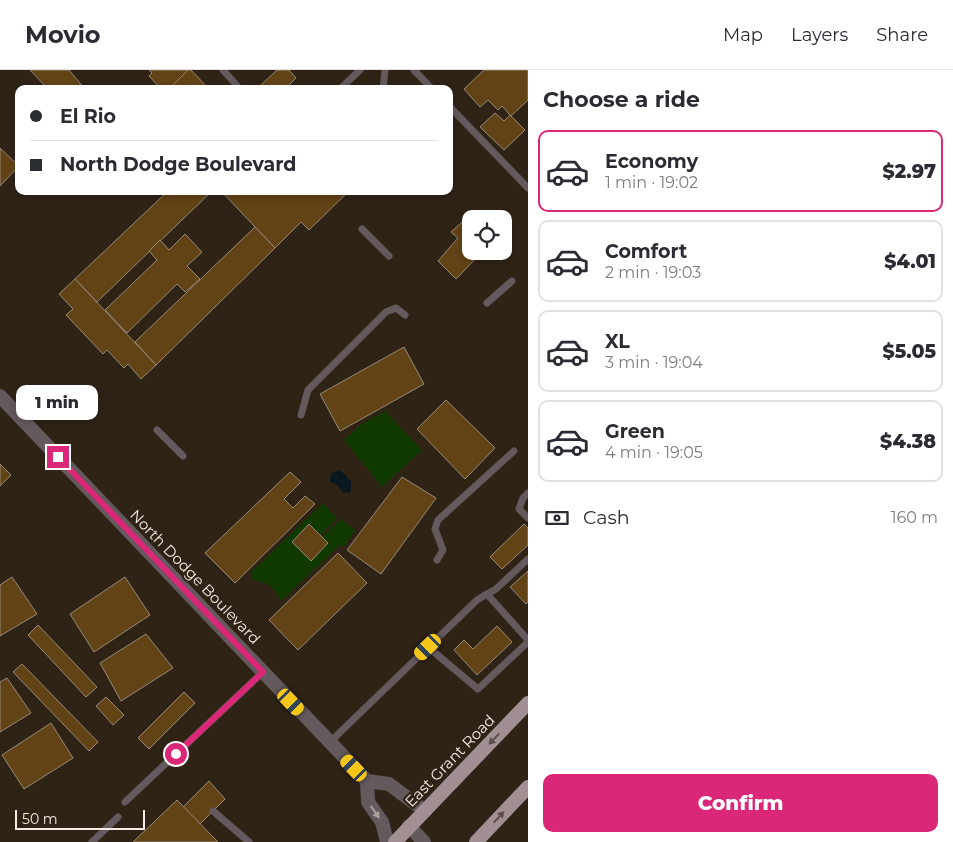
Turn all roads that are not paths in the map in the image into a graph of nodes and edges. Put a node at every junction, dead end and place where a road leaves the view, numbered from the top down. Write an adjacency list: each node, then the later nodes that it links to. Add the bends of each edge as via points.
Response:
1 (223, 70): 5 (lane)
2 (360, 70): 6 (lane)
3 (385, 70): 7 (lane)
4 (414, 70): 8 (lane)
5 (236, 85)
6 (344, 85)
7 (383, 85)
8 (428, 85)
9 (453, 110): 10 (lane)
10 (528, 188)
11 (362, 229): 12 (lane)
12 (388, 256)
13 (512, 281): 14 (lane)
14 (487, 303)
15 (405, 315): 17 (lane, via 396,308 386,312 308,390)
16 (0, 396): 28 (street, North Dodge Boulevard)
17 (300, 416)
18 (157, 430): 20 (lane)
19 (514, 451): 24 (lane, via 438,520 435,529 443,550)
20 (184, 456)
21 (528, 493): 22 (lane, via 519,509)
22 (528, 518)
23 (528, 559): 25 (lane)
24 (437, 560)
25 (487, 594): 26 (lane); 27 (lane)
26 (527, 636): 27 (lane, via 478,689)
27 (428, 647): 30 (lane)
28 (263, 672): 30 (street, North Dodge Boulevard); 33 (lane)
29 (528, 704): 35 (main road, East Grant Road, one-way to 35)
30 (330, 742): 31 (street, North Dodge Boulevard)
31 (367, 781): 35 (street, via 389,784); 40 (street, one-way to 40, via 368,802 382,822)
32 (528, 787): 43 (main road, one-way to 32)
33 (126, 802)
34 (212, 811): 39 (lane)
35 (425, 811): 37 (main road, East Grant Road)
36 (118, 817): 38 (lane)
37 (410, 826): 41 (main road, East Grant Road); 42 (street)
38 (92, 842)
39 (249, 842)
40 (387, 842)
41 (396, 842)
42 (424, 842)
43 (476, 842)

